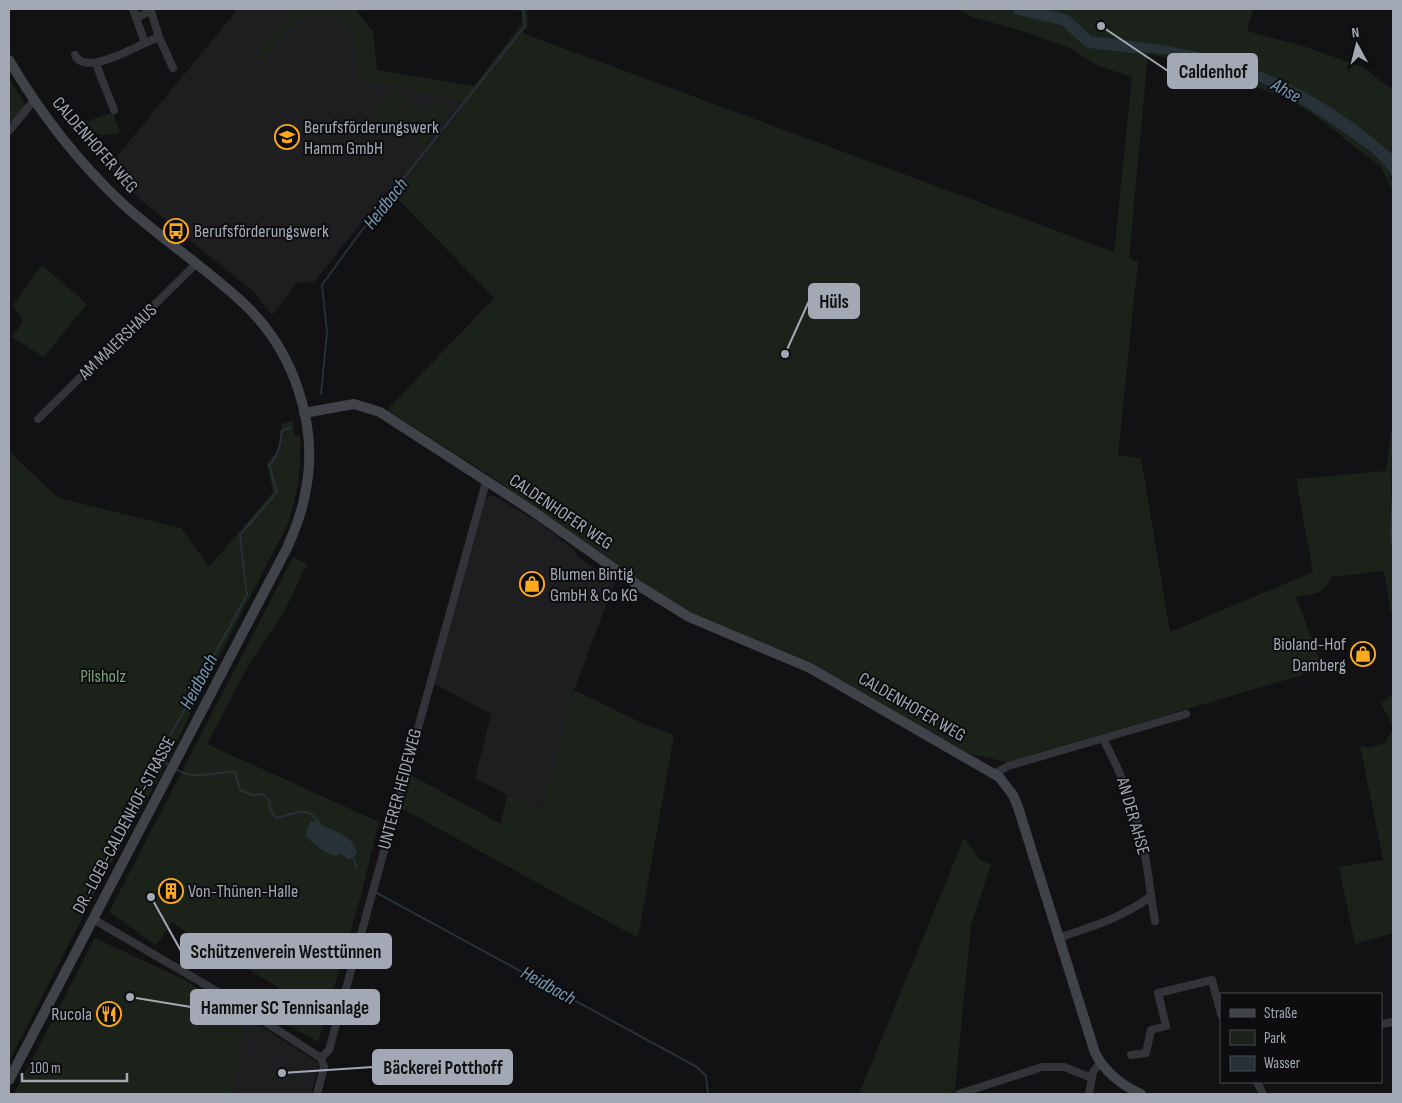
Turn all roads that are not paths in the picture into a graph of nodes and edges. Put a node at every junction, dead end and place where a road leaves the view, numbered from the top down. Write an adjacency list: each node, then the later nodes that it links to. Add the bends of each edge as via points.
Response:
1 (133, 9): 3 (street)
2 (154, 10): 3 (street); 4 (street)
3 (136, 18): 5 (street)
4 (159, 37): 5 (street); 9 (street)
5 (145, 43): 8 (street)
6 (75, 55): 8 (street, via 84,64)
7 (9, 60): 10 (main road, CALDENHOFER WEG)
8 (96, 64): 11 (street)
9 (173, 68)
10 (34, 100): 12 (street); 13 (main road, CALDENHOFER WEG, via 65,142 105,186)
11 (114, 110)
12 (9, 131)
13 (196, 264): 14 (main road, CALDENHOFER WEG, via 242,301 267,329 290,368); 15 (street, AM MAIERSHAUS)
14 (304, 413): 16 (main road, CALDENHOFER WEG, via 354,404 372,408); 21 (main road, DR.-LOEB-CALDENHOF-STRASSE, via 309,460 306,494 288,548)
15 (38, 419)
16 (486, 482): 19 (main road, CALDENHOFER WEG, via 689,618 810,668); 26 (street, UNTERER HEIDEWEG, via 328,1050)
17 (1186, 714): 18 (street)
18 (1103, 739): 19 (street, via 1008,766); 20 (street, AN DER AHSE, via 1120,769 1134,811)
19 (994, 774): 23 (main road, CALDENHOFER WEG, via 1007,785 1015,801)
20 (1151, 896): 22 (street, AN DER AHSE); 23 (street, via 1110,920)
21 (93, 919): 26 (street, via 225,996); 29 (main road, DR.-LOEB-CALDENHOF-STRASSE)
22 (1156, 921)
23 (1058, 938): 27 (main road, CALDENHOFER WEG)
24 (1220, 1010): 25 (street, via 1212,980 1158,992 1166,1026 1151,1030 1146,1053)
25 (1131, 1055)
26 (322, 1058): 30 (street, UNTERER HEIDEWEG, via 324,1067)
27 (1100, 1063): 28 (street); 33 (main road, CALDENHOFER WEG, via 1123,1085)
28 (1092, 1078): 31 (street, via 1055,1065); 32 (street)
29 (9, 1080)
30 (317, 1094)
31 (959, 1094)
32 (1089, 1094)
33 (1141, 1094)

